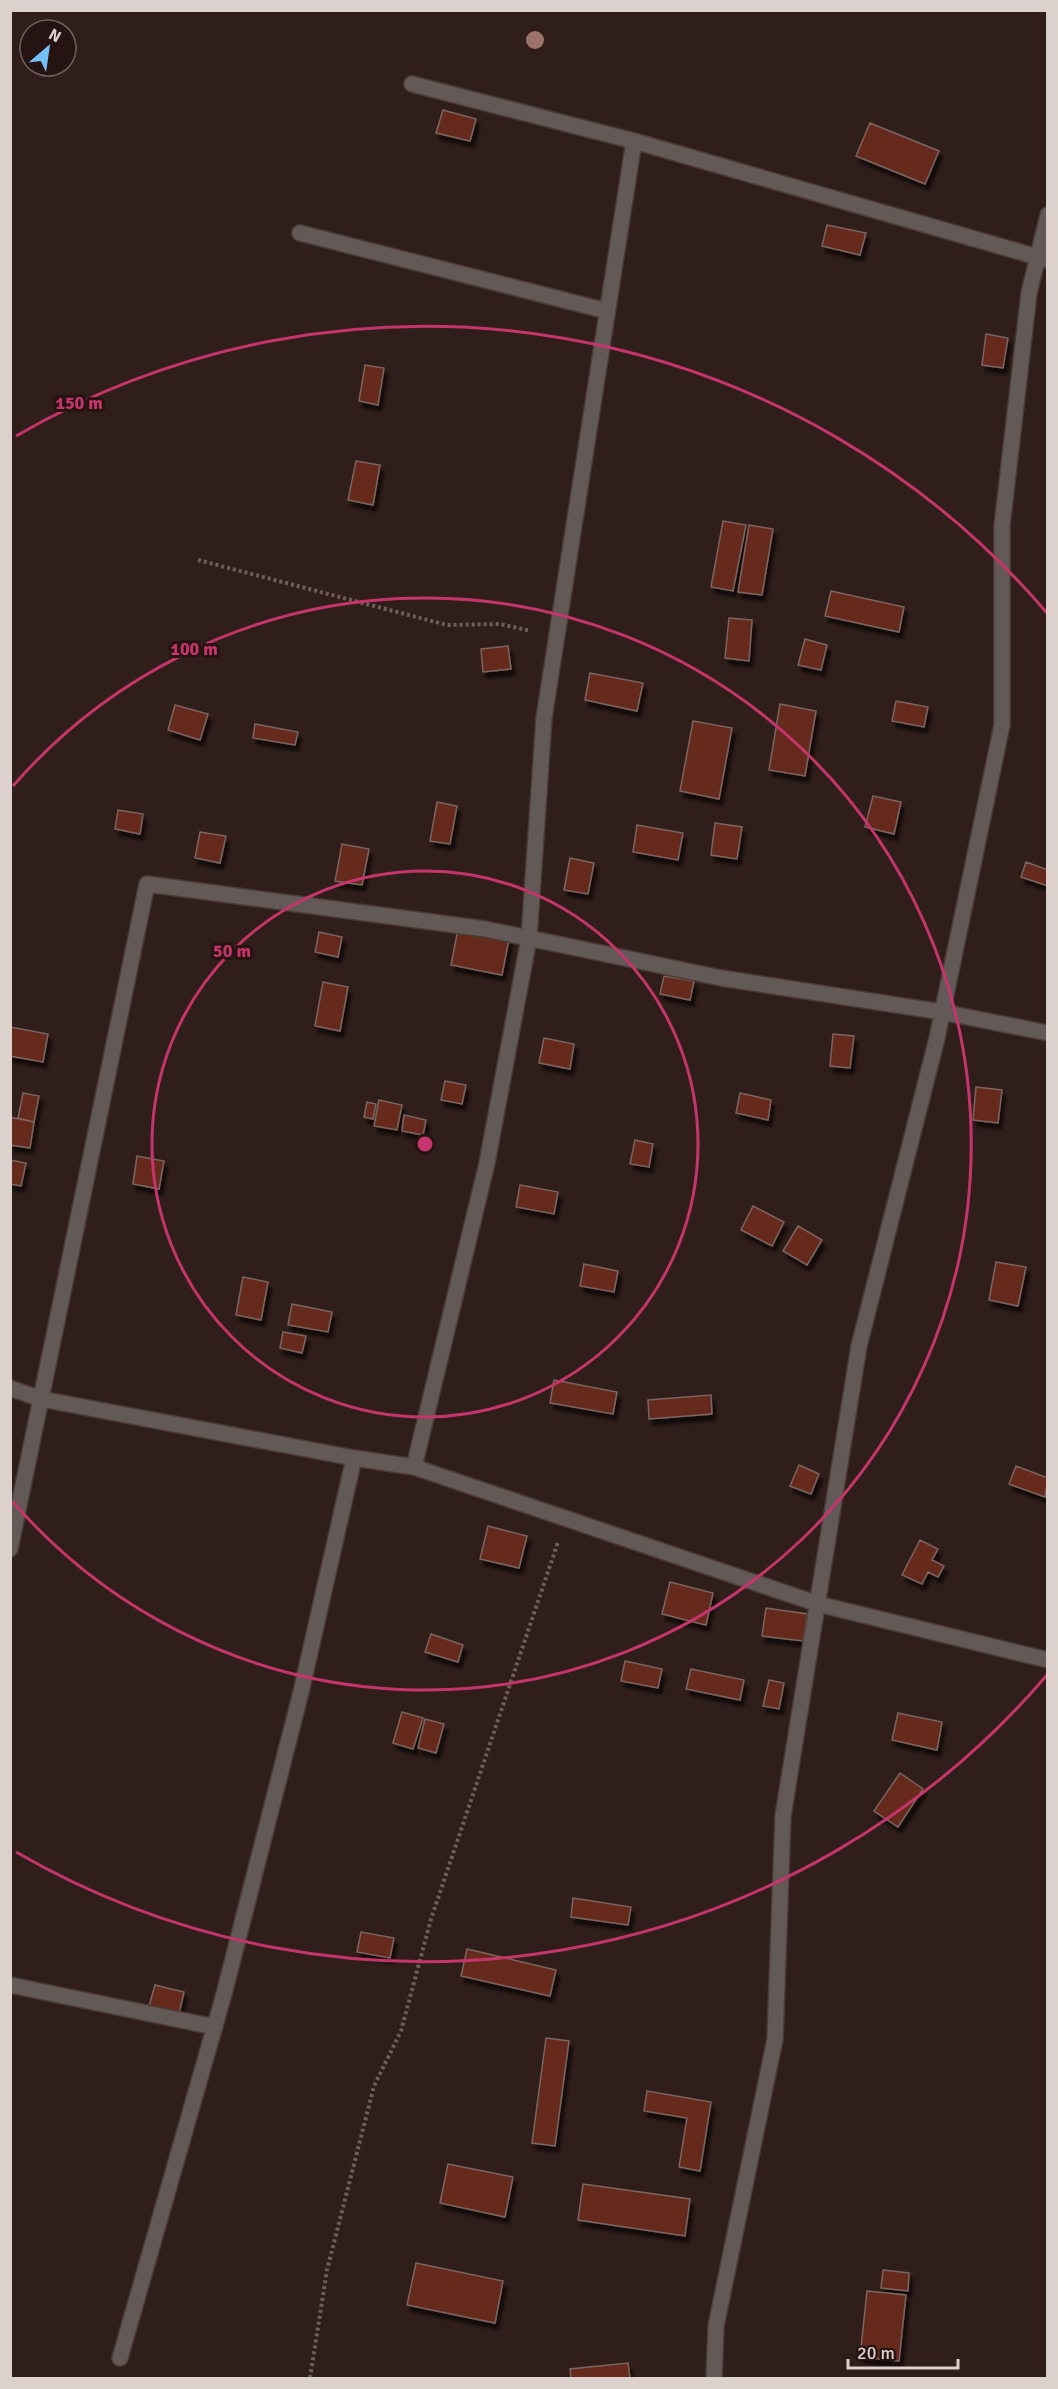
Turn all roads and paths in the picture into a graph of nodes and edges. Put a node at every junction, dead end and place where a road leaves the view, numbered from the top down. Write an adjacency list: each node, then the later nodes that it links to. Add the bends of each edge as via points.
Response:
1 (412, 84): 2 (street)
2 (634, 141): 5 (street); 6 (street)
3 (1047, 214): 5 (street)
4 (300, 233): 6 (street)
5 (1043, 258): 10 (street, via 1029,293 1002,526 1002,725)
6 (606, 311): 8 (street)
7 (198, 560): 8 (path, via 447,625 500,624)
8 (556, 636): 9 (street, via 544,718)
9 (529, 938): 10 (street, via 721,978); 13 (street, via 147,884); 15 (street, via 487,1163)
10 (942, 1012): 11 (street); 18 (street, via 859,1346)
11 (1047, 1033)
12 (10, 1388): 13 (street)
13 (40, 1399): 14 (street); 17 (street)
14 (354, 1458): 15 (street); 21 (street, via 301,1692)
15 (414, 1467): 16 (street)
16 (566, 1519): 18 (street); 23 (path, via 431,1919 401,2031 374,2086 327,2270)
17 (10, 1549)
18 (818, 1604): 19 (street); 24 (street, via 783,1816 775,2039 716,2326)
19 (1047, 1660)
20 (10, 1985): 21 (street)
21 (215, 2027): 22 (street)
22 (120, 2358)
23 (310, 2379)
24 (714, 2379)

